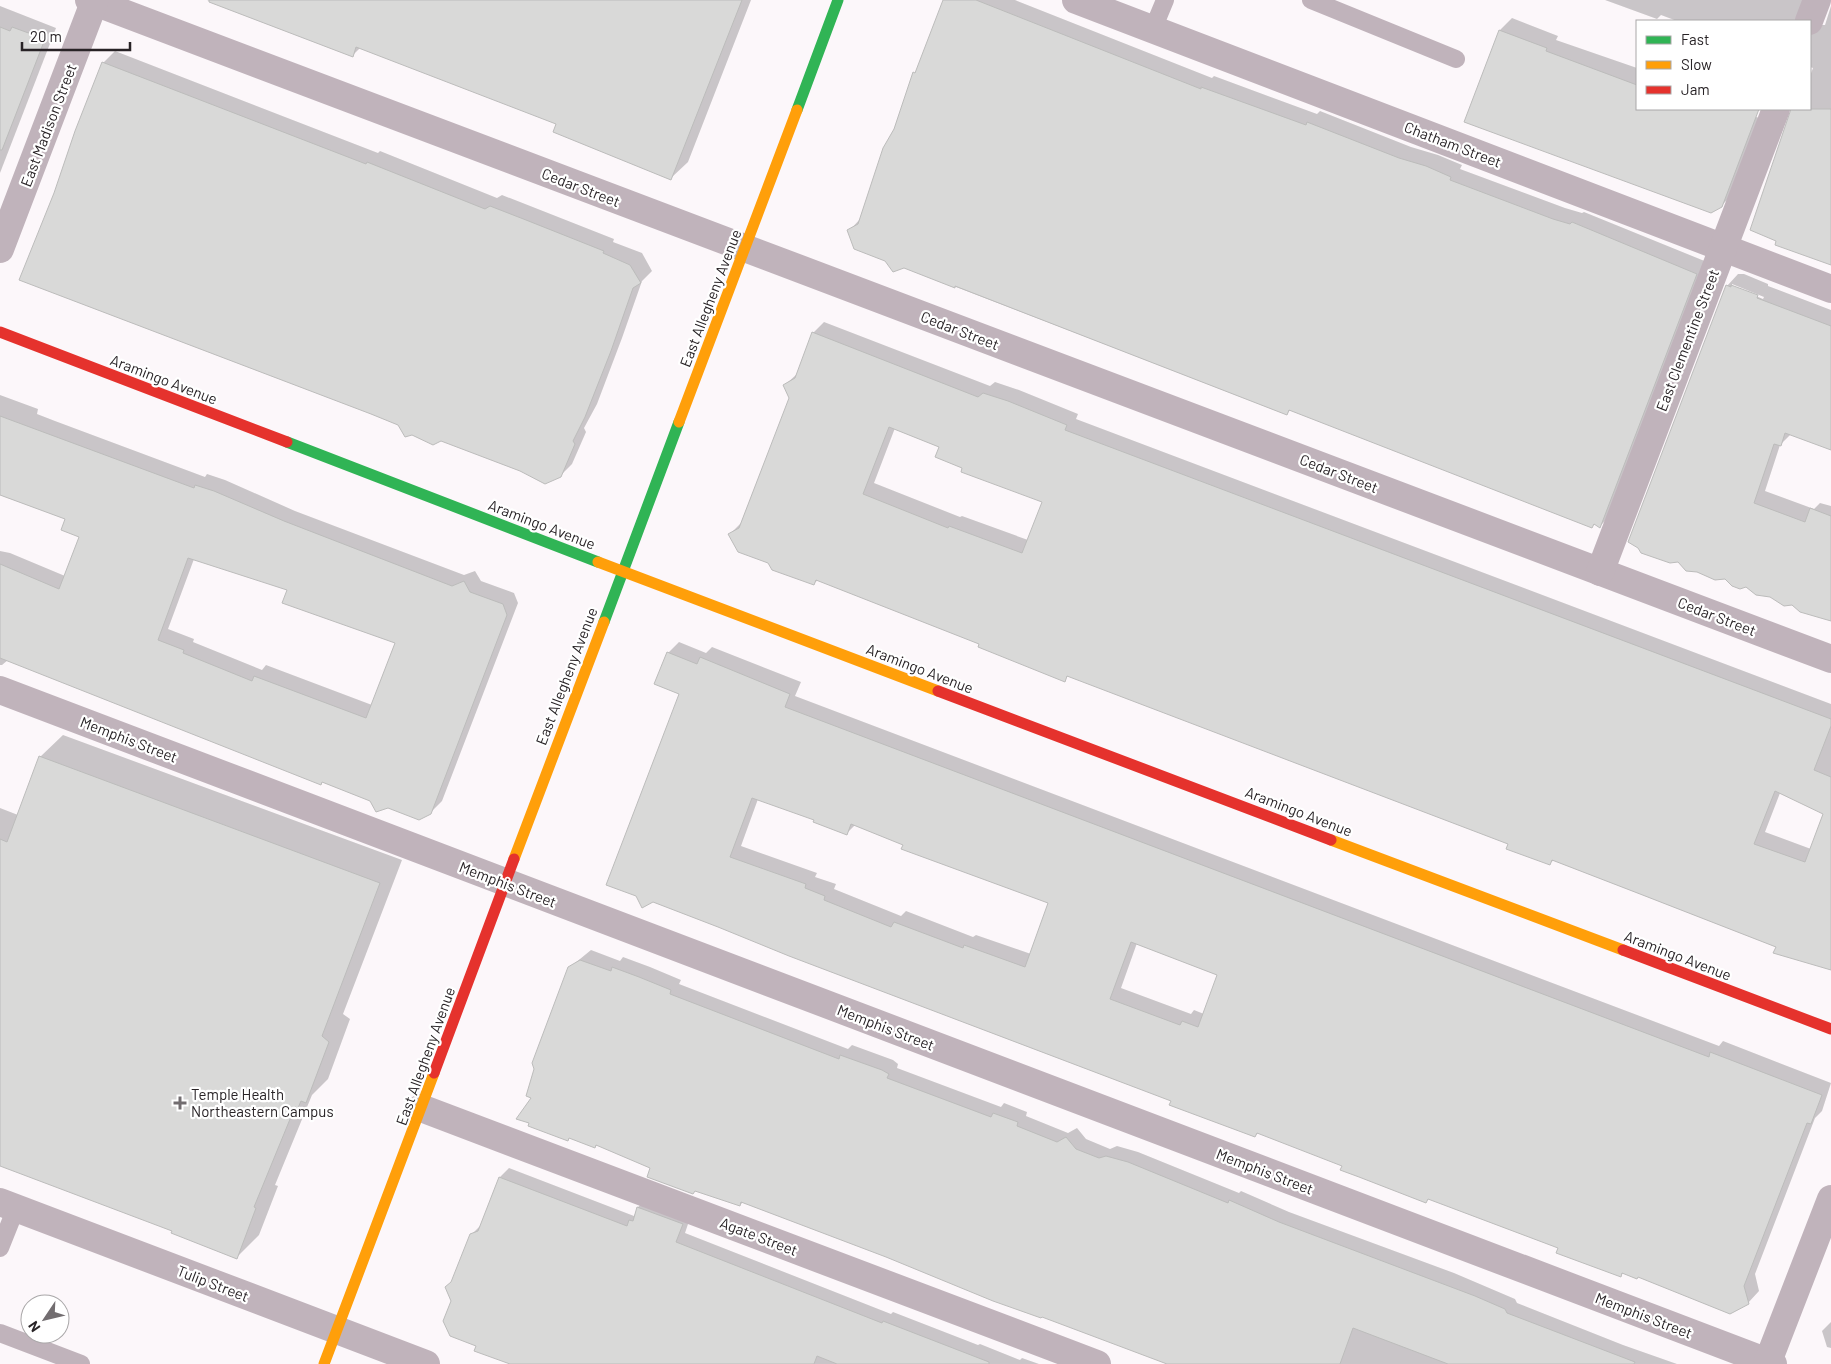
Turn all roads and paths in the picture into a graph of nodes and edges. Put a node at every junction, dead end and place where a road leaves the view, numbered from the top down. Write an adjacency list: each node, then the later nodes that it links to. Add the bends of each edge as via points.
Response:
1 (838, 0): 12 (main road, East Allegheny Avenue)
2 (1076, 0): 8 (street, Chatham Street)
3 (1165, 0): 8 (lane)
4 (1310, 0): 9 (lane)
5 (1817, 0): 7 (street)
6 (93, 1): 12 (street, Cedar Street); 13 (street, East Madison Street)
7 (1809, 20)
8 (1152, 29): 11 (street, Chatham Street)
9 (1456, 59)
10 (1776, 110): 11 (street, East Clementine Street)
11 (1722, 247): 14 (street, Chatham Street); 17 (street, East Clementine Street)
12 (746, 249): 16 (main road, East Allegheny Avenue); 17 (street, Cedar Street)
13 (0, 250)
14 (1831, 289)
15 (0, 332): 16 (main road, Aramingo Avenue)
16 (622, 571): 20 (main road, East Allegheny Avenue); 21 (main road, Aramingo Avenue)
17 (1600, 572): 18 (street, Cedar Street)
18 (1831, 659)
19 (2, 697): 20 (street, Memphis Street)
20 (505, 882): 22 (main road, East Allegheny Avenue); 28 (street, Memphis Street)
21 (1831, 1029)
22 (421, 1108): 26 (main road, East Allegheny Avenue); 32 (street, Agate Street)
23 (1831, 1199): 28 (street)
24 (8, 1205): 25 (lane); 26 (street, Tulip Street)
25 (0, 1248)
26 (336, 1330): 30 (main road, East Allegheny Avenue); 31 (street, Tulip Street)
27 (0, 1333): 29 (lane)
28 (1769, 1363)
29 (81, 1364)
30 (324, 1364)
31 (426, 1364)
32 (1097, 1364)

